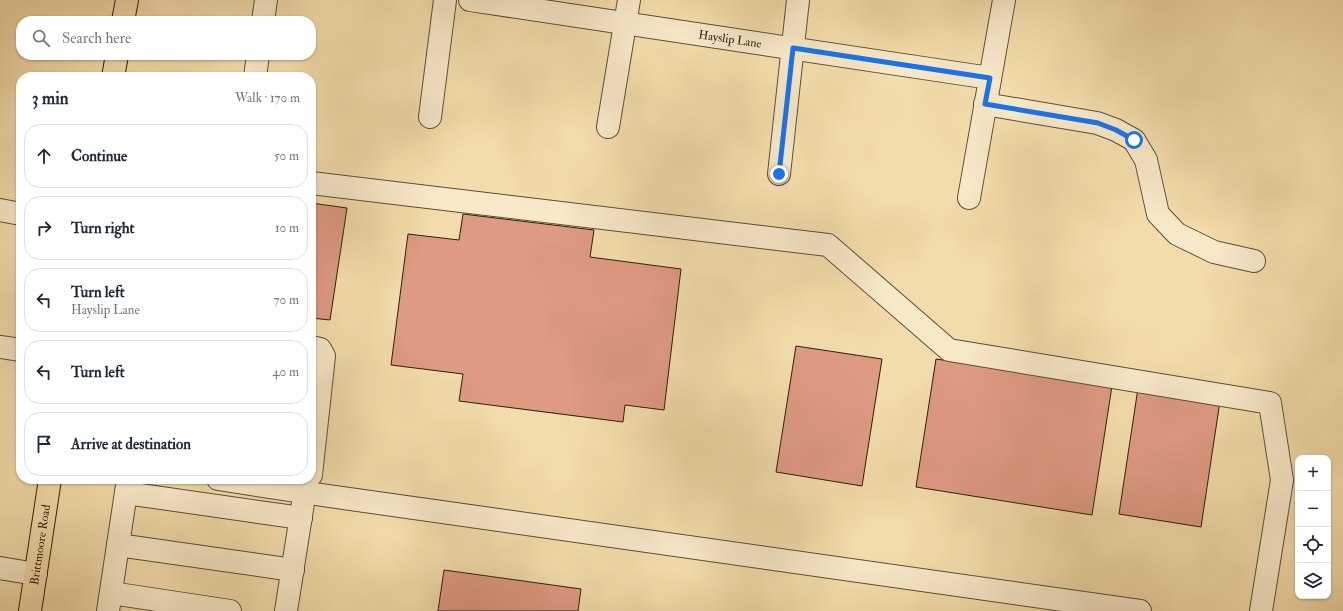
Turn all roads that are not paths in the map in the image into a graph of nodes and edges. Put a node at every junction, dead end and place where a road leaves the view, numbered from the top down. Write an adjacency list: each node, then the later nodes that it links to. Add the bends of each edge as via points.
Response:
1 (128, 0): 8 (main road)
2 (266, 0): 9 (street)
3 (445, 0): 18 (street)
4 (470, 0): 10 (street, Hayslip Lane)
5 (629, 0): 10 (street)
6 (798, 0): 11 (street)
7 (1004, 0): 16 (street)
8 (124, 16)
9 (264, 16)
10 (625, 23): 11 (street, Hayslip Lane); 19 (street)
11 (793, 48): 16 (street, Hayslip Lane); 20 (street)
12 (116, 60): 14 (main road)
13 (257, 60): 15 (street)
14 (114, 72)
15 (256, 72)
16 (990, 78): 17 (street)
17 (985, 104): 22 (street); 25 (street, via 1098,123 1134,140 1146,160 1158,214 1176,234 1214,252)
18 (430, 117)
19 (608, 127)
20 (779, 174)
21 (316, 184): 45 (street, via 828,245 949,350 1270,403 1282,480)
22 (969, 198)
23 (0, 210): 24 (street)
24 (16, 213)
25 (1254, 261)
26 (0, 347): 28 (street)
27 (316, 348): 29 (street, via 320,349 324,356)
28 (16, 349)
29 (316, 397)
30 (49, 484): 38 (main road, Brittmoore Road)
31 (294, 484): 32 (street)
32 (309, 485): 34 (street); 40 (street)
33 (126, 486): 34 (street); 35 (street)
34 (301, 518): 37 (street)
35 (118, 545): 37 (street); 39 (street)
36 (0, 568): 38 (street)
37 (293, 570): 43 (street)
38 (36, 574): 41 (main road, Brittmoore Road)
39 (109, 602): 42 (street)
40 (1107, 609): 44 (street)
41 (30, 611)
42 (230, 611)
43 (286, 611)
44 (1140, 611)
45 (1261, 611)

